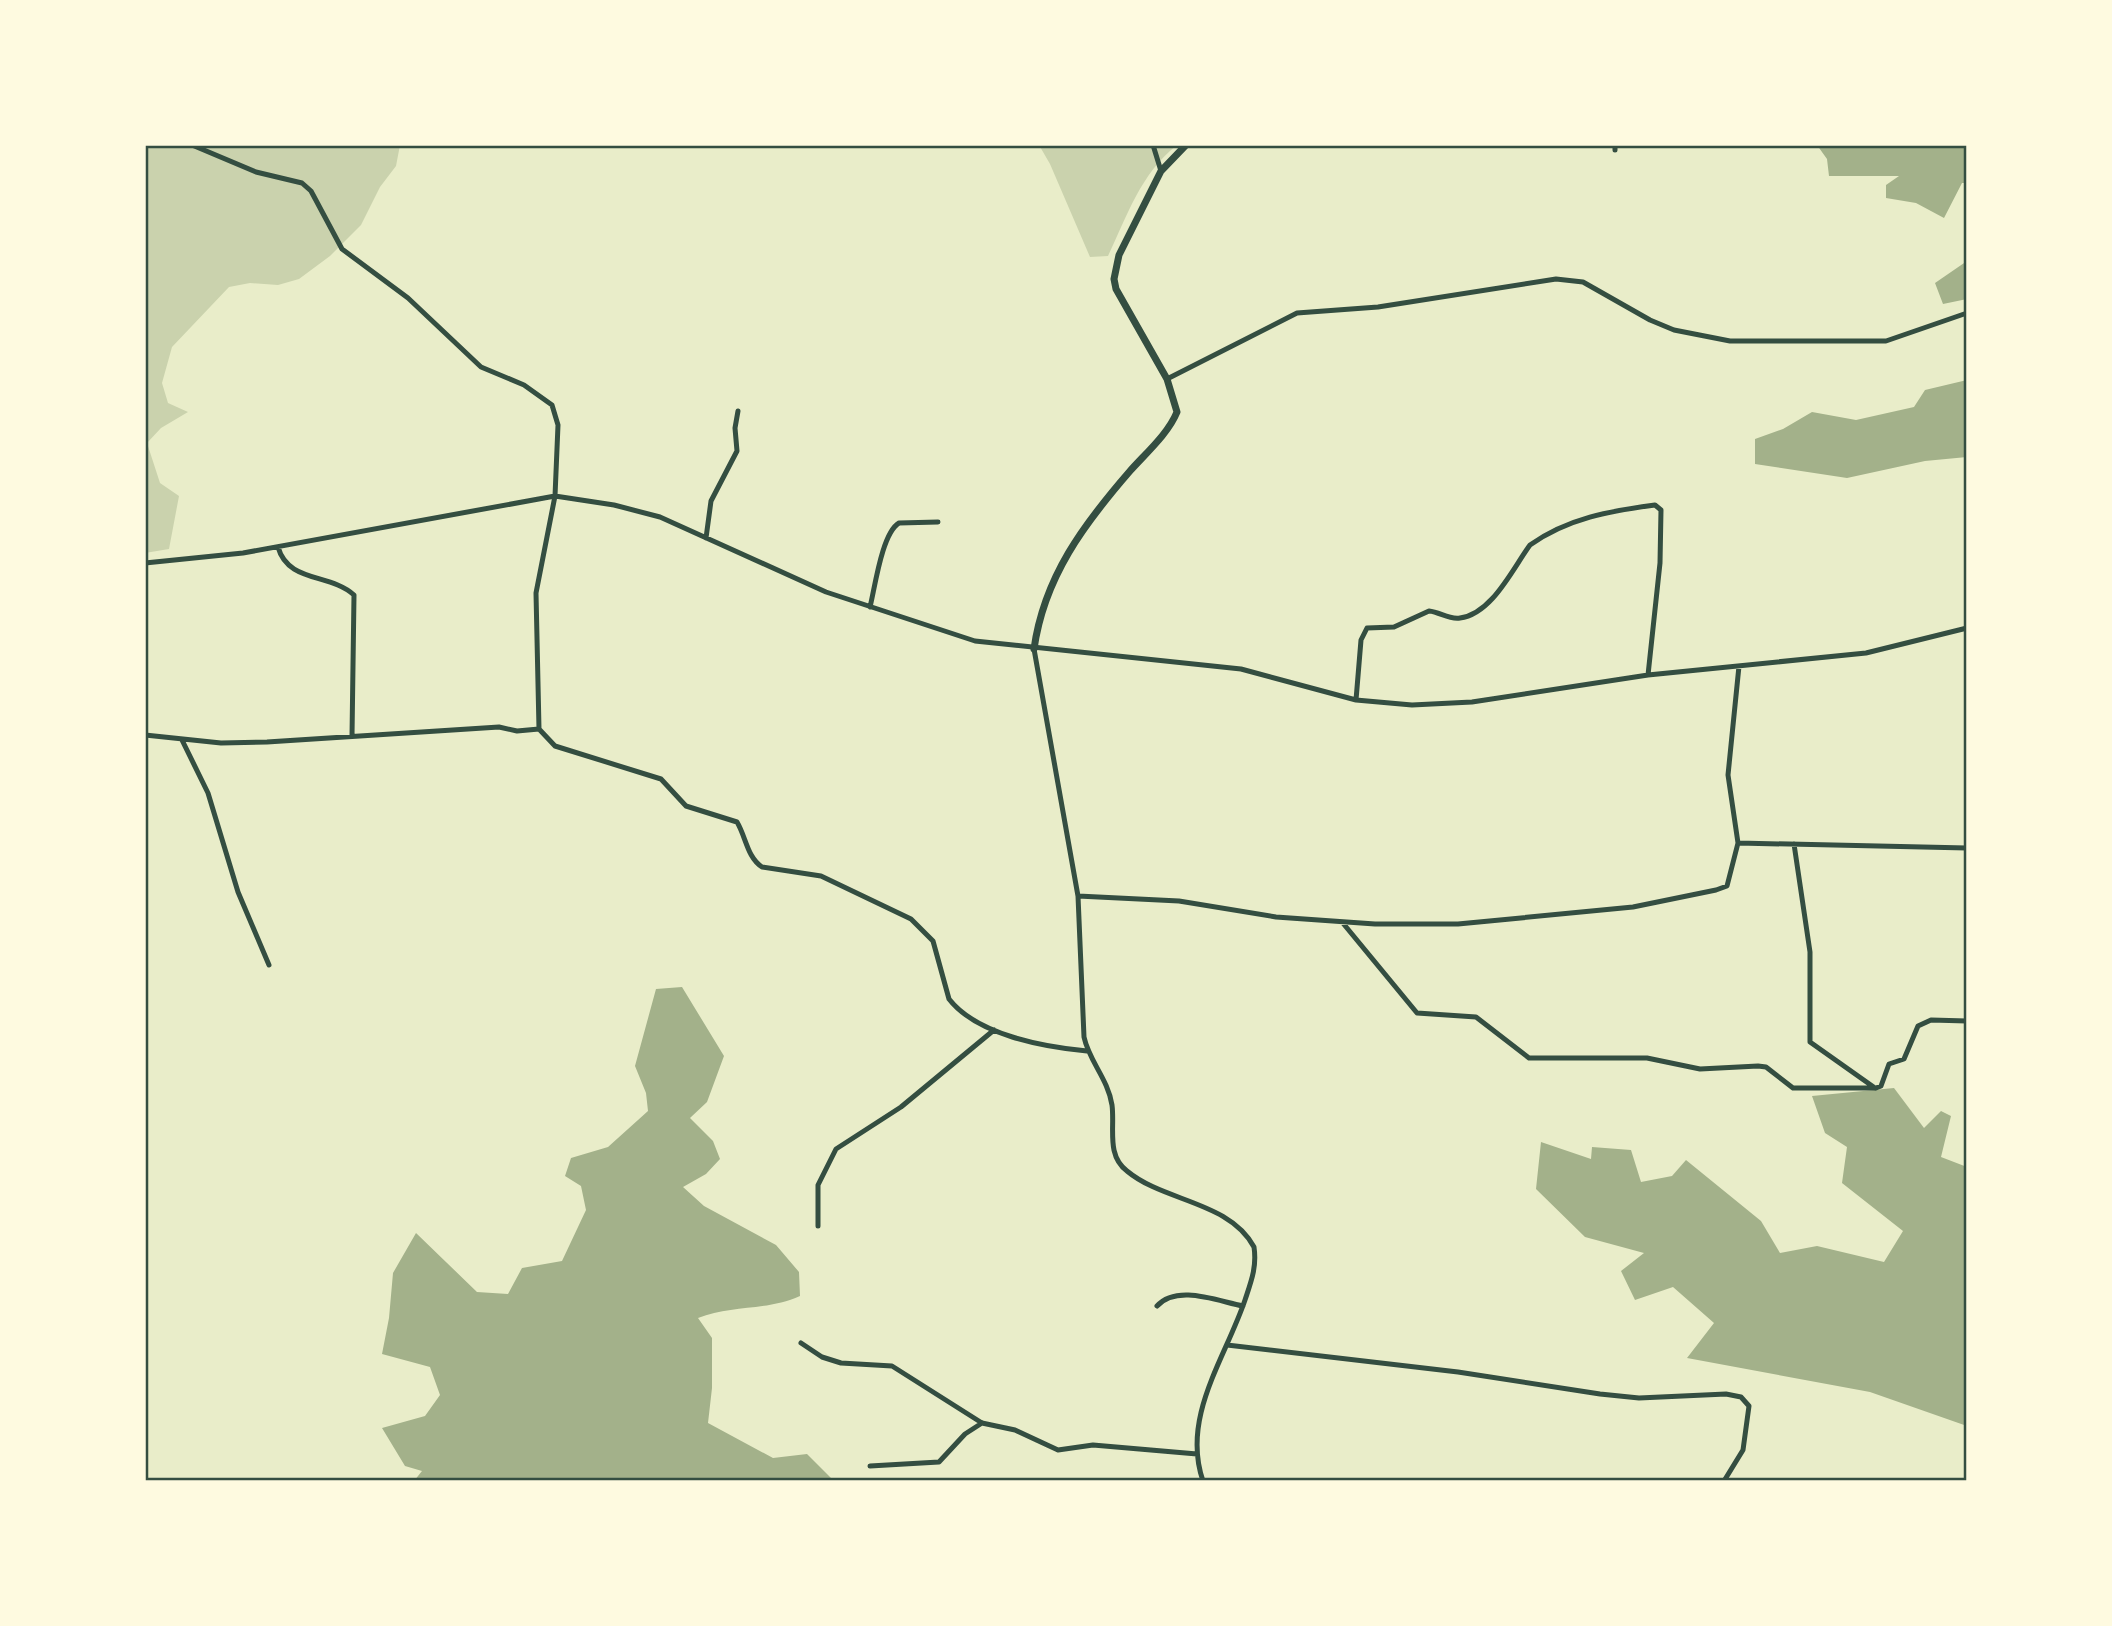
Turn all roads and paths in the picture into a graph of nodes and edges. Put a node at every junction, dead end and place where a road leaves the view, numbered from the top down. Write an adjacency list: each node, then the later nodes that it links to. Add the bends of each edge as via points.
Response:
1 (192, 145): 8 (street, via 256,172 302,183 311,191 342,249 408,298 481,367 546,398 558,425)
2 (1153, 145): 4 (street)
3 (1186, 145): 4 (street)
4 (1161, 171): 6 (street, via 1119,255 1114,279)
5 (1967, 313): 6 (street, via 1886,341 1730,341 1674,330 1583,282 1556,279 1378,307 1297,313)
6 (1167, 379): 15 (street, via 1177,412 1083,526 1064,557 1040,619)
7 (738, 411): 10 (street, via 737,451 711,501)
8 (555, 496): 10 (street, via 642,512); 11 (street); 19 (street, via 536,593)
9 (938, 522): 13 (street, via 894,526)
10 (706, 538): 13 (street)
11 (278, 547): 12 (street); 21 (street, via 290,568 354,595)
12 (145, 563)
13 (870, 607): 15 (street, via 975,641)
14 (1967, 628): 16 (street, via 1866,653)
15 (1034, 649): 18 (street, via 1241,669); 26 (street)
16 (1739, 666): 17 (street); 23 (street, via 1728,775)
17 (1648, 675): 18 (street, via 1441,705); 18 (street, via 1660,563 1661,510 1655,505 1587,516 1539,538 1474,614 1451,618 1429,611 1394,627 1367,628 1362,636)
18 (1356, 700)
19 (539, 729): 21 (street); 30 (street, via 555,746 660,779 686,806 737,822 748,850 762,867 821,876 911,919 933,941 954,1006)
20 (145, 735): 22 (street)
21 (352, 736): 22 (street, via 267,742)
22 (181, 740): 28 (street, via 208,793 242,903)
23 (1738, 843): 24 (street); 27 (street, via 1727,886 1633,907 1458,924)
24 (1794, 844): 25 (street); 32 (street, via 1810,953 1810,1042)
25 (1967, 848)
26 (1078, 896): 27 (street, via 1179,901); 31 (street)
27 (1342, 922): 32 (street, via 1417,1013 1476,1017 1529,1058 1647,1058 1700,1069 1758,1066 1793,1088)
28 (269, 965)
29 (1967, 1021): 32 (street, via 1931,1020 1918,1026 1904,1059 1889,1064)
30 (994, 1030): 31 (street, via 1045,1047); 33 (street, via 901,1107 836,1149 818,1185)
31 (1087, 1051): 35 (street, via 1107,1086 1113,1146 1126,1171 1209,1210 1249,1238 1256,1258)
32 (1876, 1088)
33 (818, 1226)
34 (1157, 1306): 35 (street, via 1177,1295)
35 (1243, 1306): 37 (street)
36 (801, 1343): 38 (street, via 841,1363 892,1366)
37 (1227, 1345): 39 (street, via 1200,1408); 42 (street, via 1639,1398 1741,1397 1749,1406 1743,1450)
38 (982, 1423): 39 (street, via 1015,1430 1058,1450 1093,1445); 40 (street, via 939,1462)
39 (1197, 1454): 41 (street)
40 (870, 1466)
41 (1203, 1481)
42 (1724, 1481)

